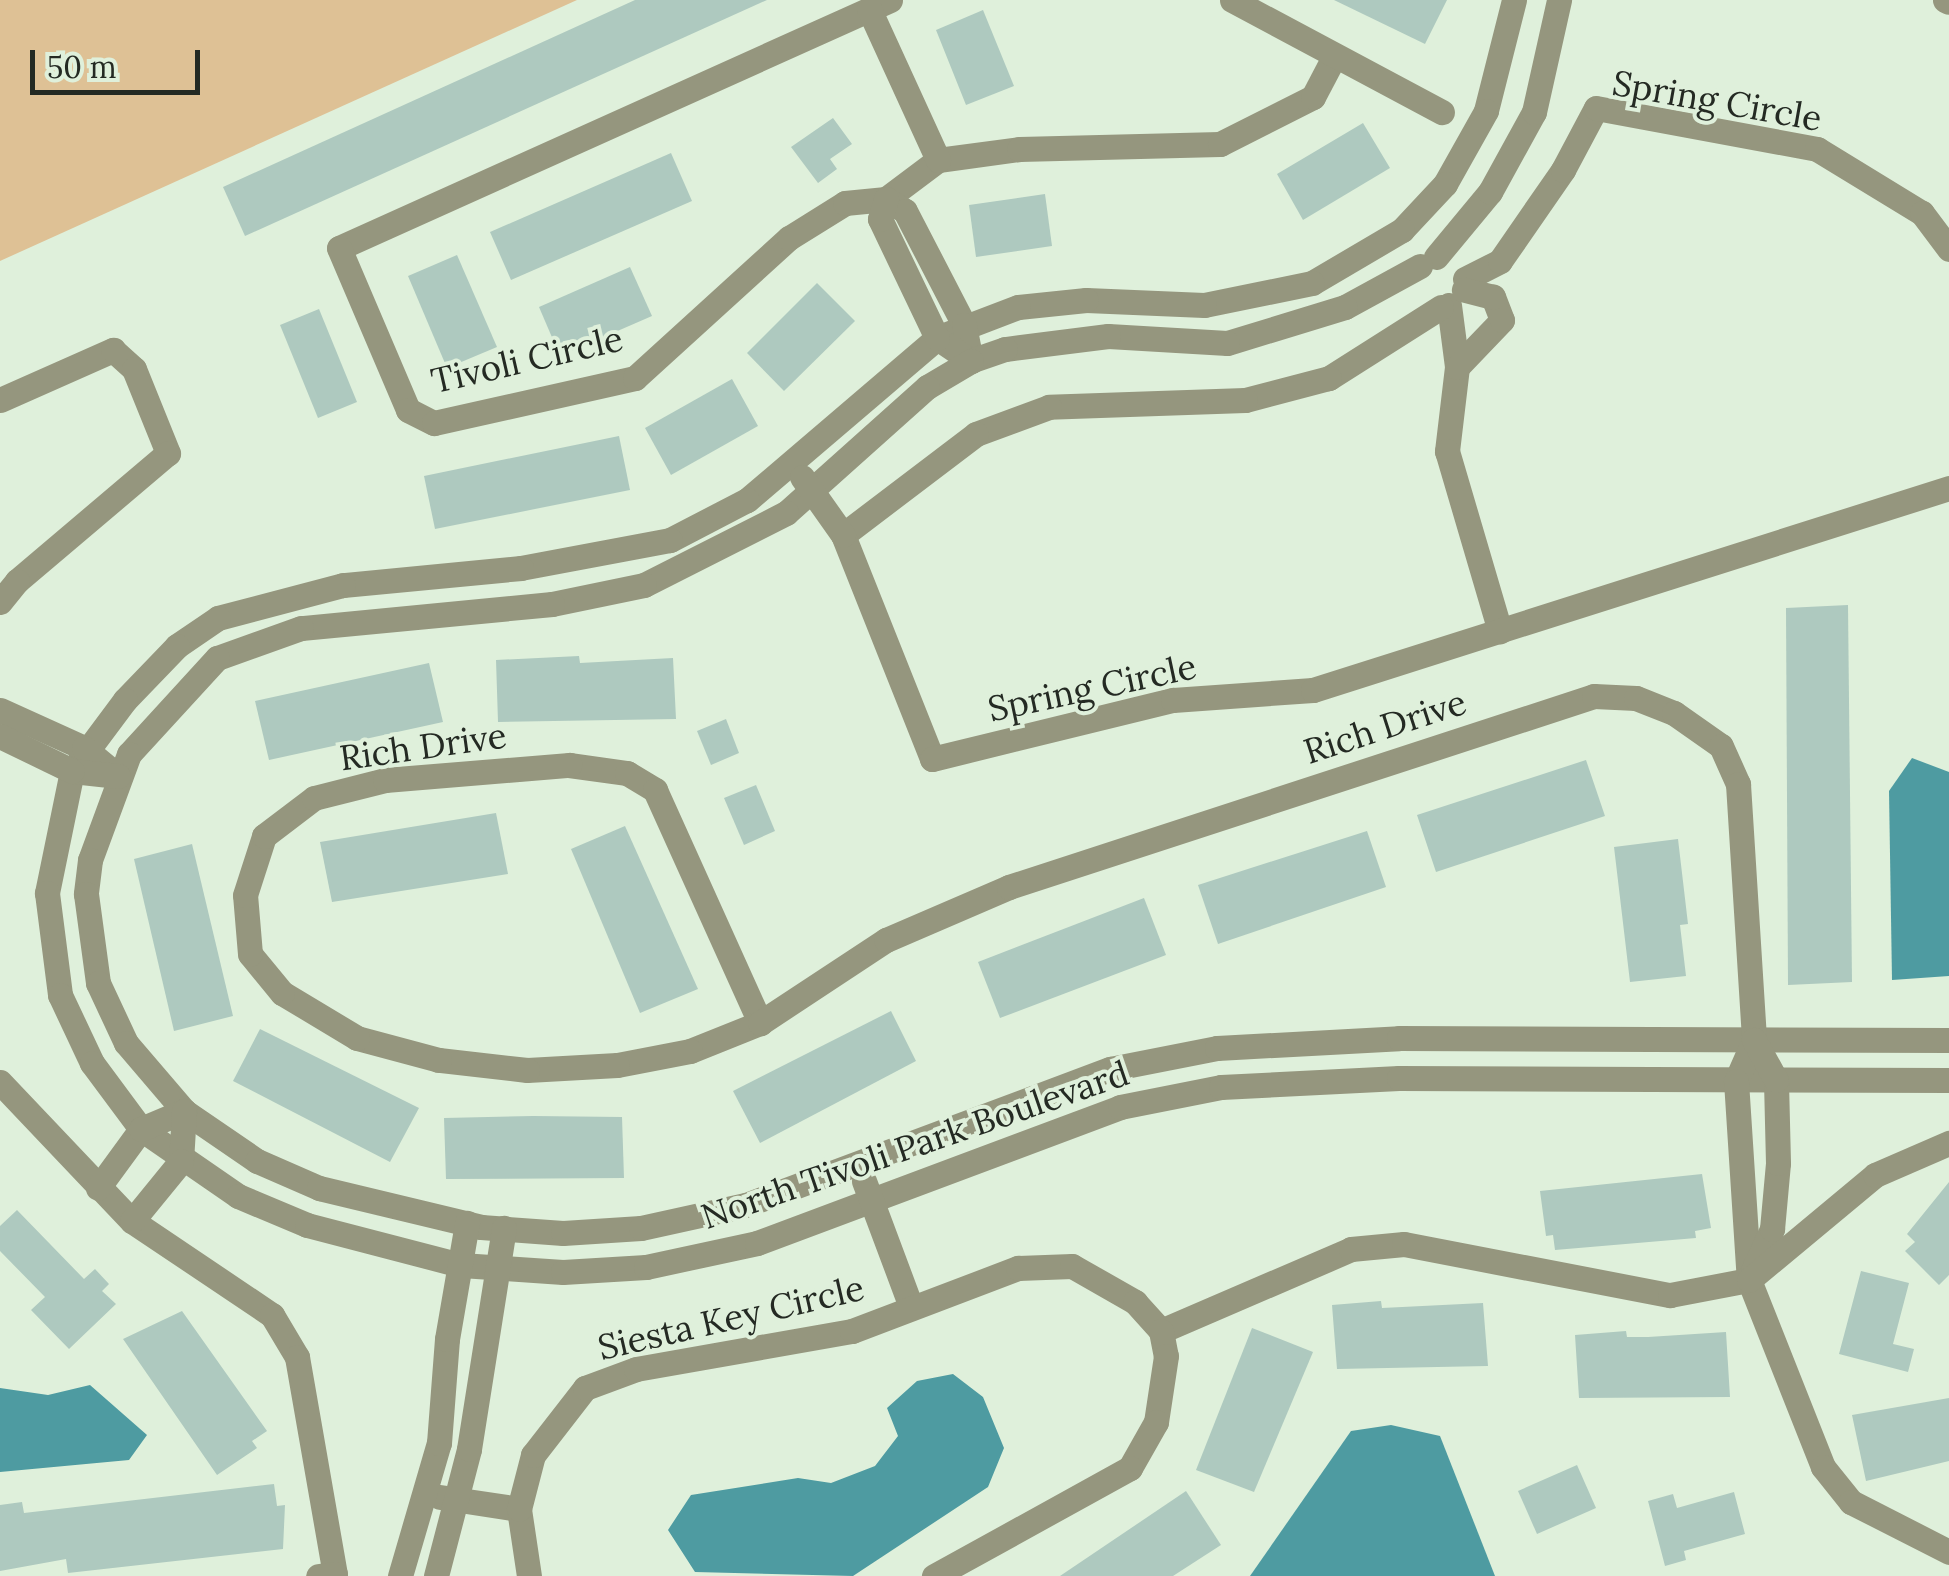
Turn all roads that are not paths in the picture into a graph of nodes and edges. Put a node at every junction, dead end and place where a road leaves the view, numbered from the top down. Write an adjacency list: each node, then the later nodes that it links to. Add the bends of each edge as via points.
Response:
1 (1232, 0): 5 (street)
2 (1514, 0): 9 (street, via 1486,111 1445,184)
3 (1559, 0): 11 (street, via 1534,112 1490,192)
4 (879, 4): 7 (street); 8 (street, Tivoli Circle, via 340,248 408,410 434,423 635,378 789,238 845,203)
5 (1334, 57): 6 (street); 7 (street, Tivoli Circle, via 1313,97 1220,144 1019,149)
6 (1442, 112)
7 (938, 160): 8 (street, Tivoli Circle)
8 (886, 198): 13 (street, via 904,211); 14 (street, via 880,219)
9 (1402, 230): 11 (street); 13 (street, via 1312,283 1259,296 1204,305 1086,300 1018,307)
10 (1949, 249): 12 (street, Spring Circle, via 1922,213 1817,148 1596,108 1500,261)
11 (1427, 261): 12 (street, via 1457,264); 12 (street, via 1415,290); 15 (street, North Tivoli Park Boulevard, via 1345,307 1227,343 1108,336 1005,349)
12 (1454, 295): 16 (street); 16 (street, via 1494,297 1502,320); 21 (street, Spring Circle, via 1329,378 1244,400 1049,407 976,434)
13 (964, 324): 14 (street); 15 (street)
14 (937, 338): 15 (street); 18 (street)
15 (971, 361): 20 (street, North Tivoli Park Boulevard, via 927,387)
16 (1457, 367): 23 (street, via 1447,450)
17 (0, 400): 22 (street, via 113,350 134,369 168,453 17,580)
18 (790, 460): 20 (street, Spring Circle); 26 (street, via 747,500 670,540 522,568 343,585 218,618 177,646)
19 (1949, 488): 23 (street, Spring Circle)
20 (812, 491): 21 (street, Spring Circle); 27 (street, North Tivoli Park Boulevard, via 755,533 644,585 552,604 372,618 253,640 217,658 129,754)
21 (842, 534): 23 (street, Spring Circle, via 932,759 1173,700 1313,690)
22 (0, 602)
23 (1500, 631)
24 (0, 710): 26 (street)
25 (0, 736): 26 (street)
26 (78, 759): 27 (street); 38 (street, North Tivoli Park Boulevard, via 47,893 54,959 60,994 92,1063)
27 (118, 776): 37 (street, North Tivoli Park Boulevard, via 90,860 86,894 98,982 126,1043)
28 (760, 1023): 28 (street, Rich Drive, via 690,1051 616,1064 528,1070 438,1060 357,1038 282,993 250,954 245,895 264,836 314,798 385,780 475,771 569,765 627,773 655,790); 30 (street, Rich Drive, via 886,940 1009,887 1594,696 1636,698 1674,713 1721,746 1738,784)
29 (1364, 1040): 30 (street, North Tivoli Park Boulevard); 32 (street); 40 (street, North Tivoli Park Boulevard, via 1217,1048 1110,1069)
30 (1754, 1040): 31 (street, North Tivoli Park Boulevard); 33 (street); 35 (street, Rich Drive)
31 (1948, 1040): 34 (street)
32 (1367, 1079): 35 (street, North Tivoli Park Boulevard); 43 (street, North Tivoli Park Boulevard, via 1222,1087 1120,1107)
33 (1776, 1080): 34 (street, North Tivoli Park Boulevard); 35 (street, North Tivoli Park Boulevard); 49 (street, via 1772,1229)
34 (1948, 1080)
35 (1736, 1081): 49 (street)
36 (0, 1082): 42 (street)
37 (184, 1110): 38 (street); 41 (street); 45 (street, North Tivoli Park Boulevard, via 256,1161 319,1188)
38 (141, 1129): 41 (street, North Tivoli Park Boulevard); 42 (street)
39 (1949, 1143): 49 (street, via 1875,1175)
40 (856, 1160): 43 (street, Siesta Key Circle); 46 (street, North Tivoli Park Boulevard, via 746,1206 641,1228)
41 (181, 1161): 44 (street); 47 (street, North Tivoli Park Boulevard, via 306,1225)
42 (98, 1188): 44 (street)
43 (870, 1197): 48 (street, North Tivoli Park Boulevard, via 757,1243 646,1267); 50 (street, Siesta Key Circle)
44 (132, 1221): 56 (street, via 272,1315 296,1357 335,1574)
45 (467, 1223): 46 (street, North Tivoli Park Boulevard); 47 (street)
46 (504, 1228): 48 (street)
47 (461, 1265): 48 (street, North Tivoli Park Boulevard); 52 (street, via 446,1339 439,1443)
48 (500, 1268): 53 (street)
49 (1749, 1280): 51 (street, via 1670,1295 1404,1244 1351,1248); 55 (street, via 1823,1467 1851,1502)
50 (911, 1308): 51 (street, Siesta Key Circle, via 1018,1268 1072,1266 1135,1302); 54 (street, Siesta Key Circle, via 852,1332 636,1369 584,1388 533,1454)
51 (1161, 1331): 60 (street, via 1166,1356 1159,1408 1130,1468)
52 (426, 1494): 53 (street); 57 (street)
53 (456, 1501): 54 (street); 58 (street)
54 (519, 1509): 59 (street, Siesta Key Circle)
55 (1949, 1552)
56 (318, 1576)
57 (400, 1576)
58 (436, 1576)
59 (530, 1576)
60 (934, 1576)

